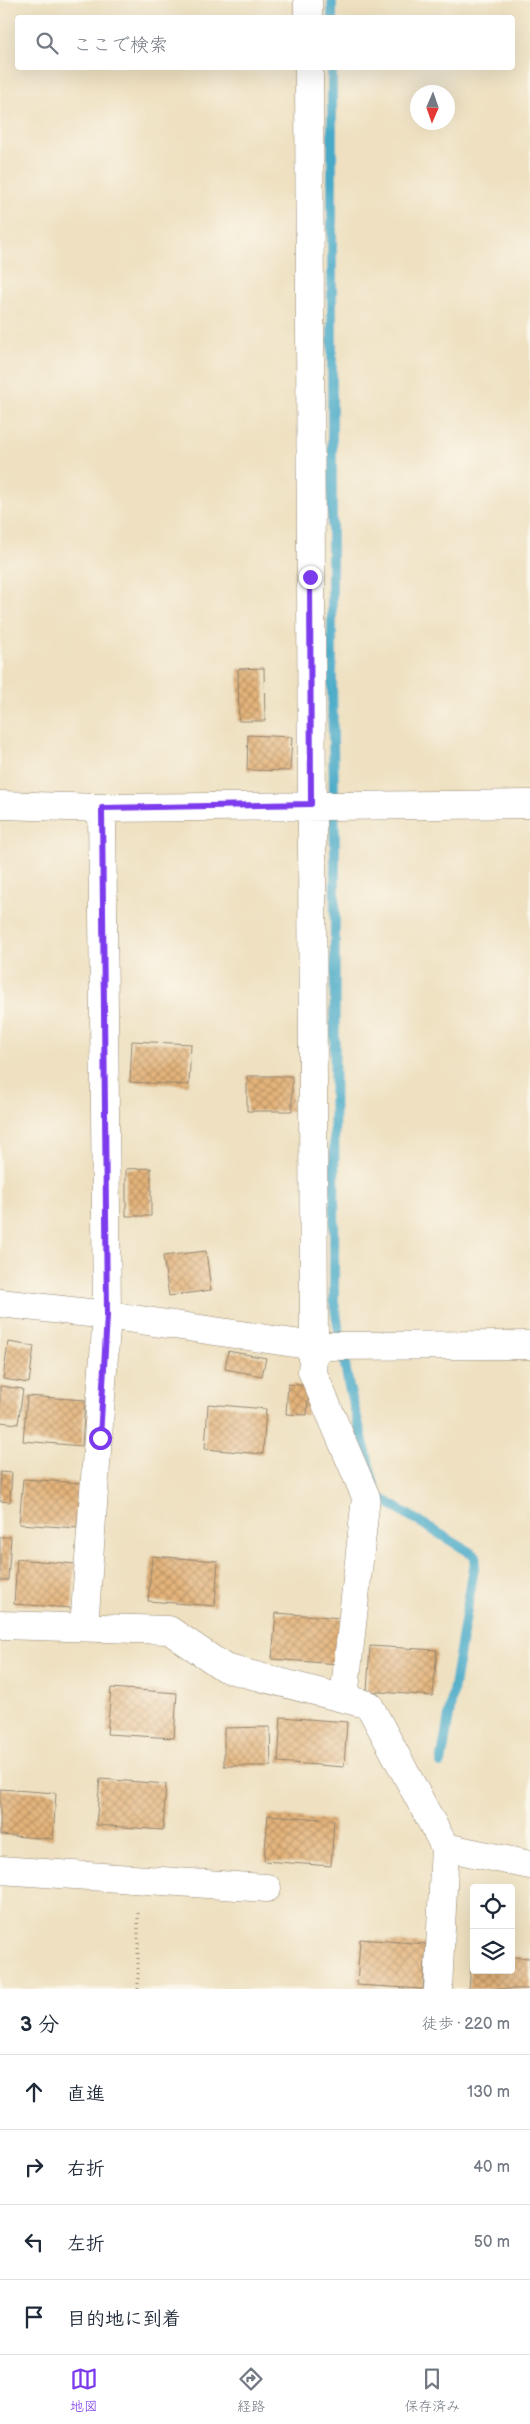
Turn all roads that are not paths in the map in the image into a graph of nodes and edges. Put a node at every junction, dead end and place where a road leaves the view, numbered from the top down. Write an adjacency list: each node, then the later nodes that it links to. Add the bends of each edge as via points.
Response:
1 (308, 0): 2 (street)
2 (308, 15)
3 (309, 70): 4 (street)
4 (311, 804): 5 (street); 7 (street); 11 (street)
5 (530, 804)
6 (0, 805): 7 (street)
7 (102, 808): 9 (street)
8 (0, 1303): 9 (street)
9 (107, 1315): 11 (street); 13 (street)
10 (530, 1345): 11 (street)
11 (314, 1346): 14 (street, via 312,1371 366,1497)
12 (0, 1624): 13 (street)
13 (84, 1627): 14 (street, via 169,1630 224,1668)
14 (344, 1698): 15 (street, via 369,1704)
15 (444, 1847): 16 (street); 19 (street)
16 (530, 1865)
17 (0, 1870): 18 (street)
18 (267, 1888)
19 (438, 1989)

